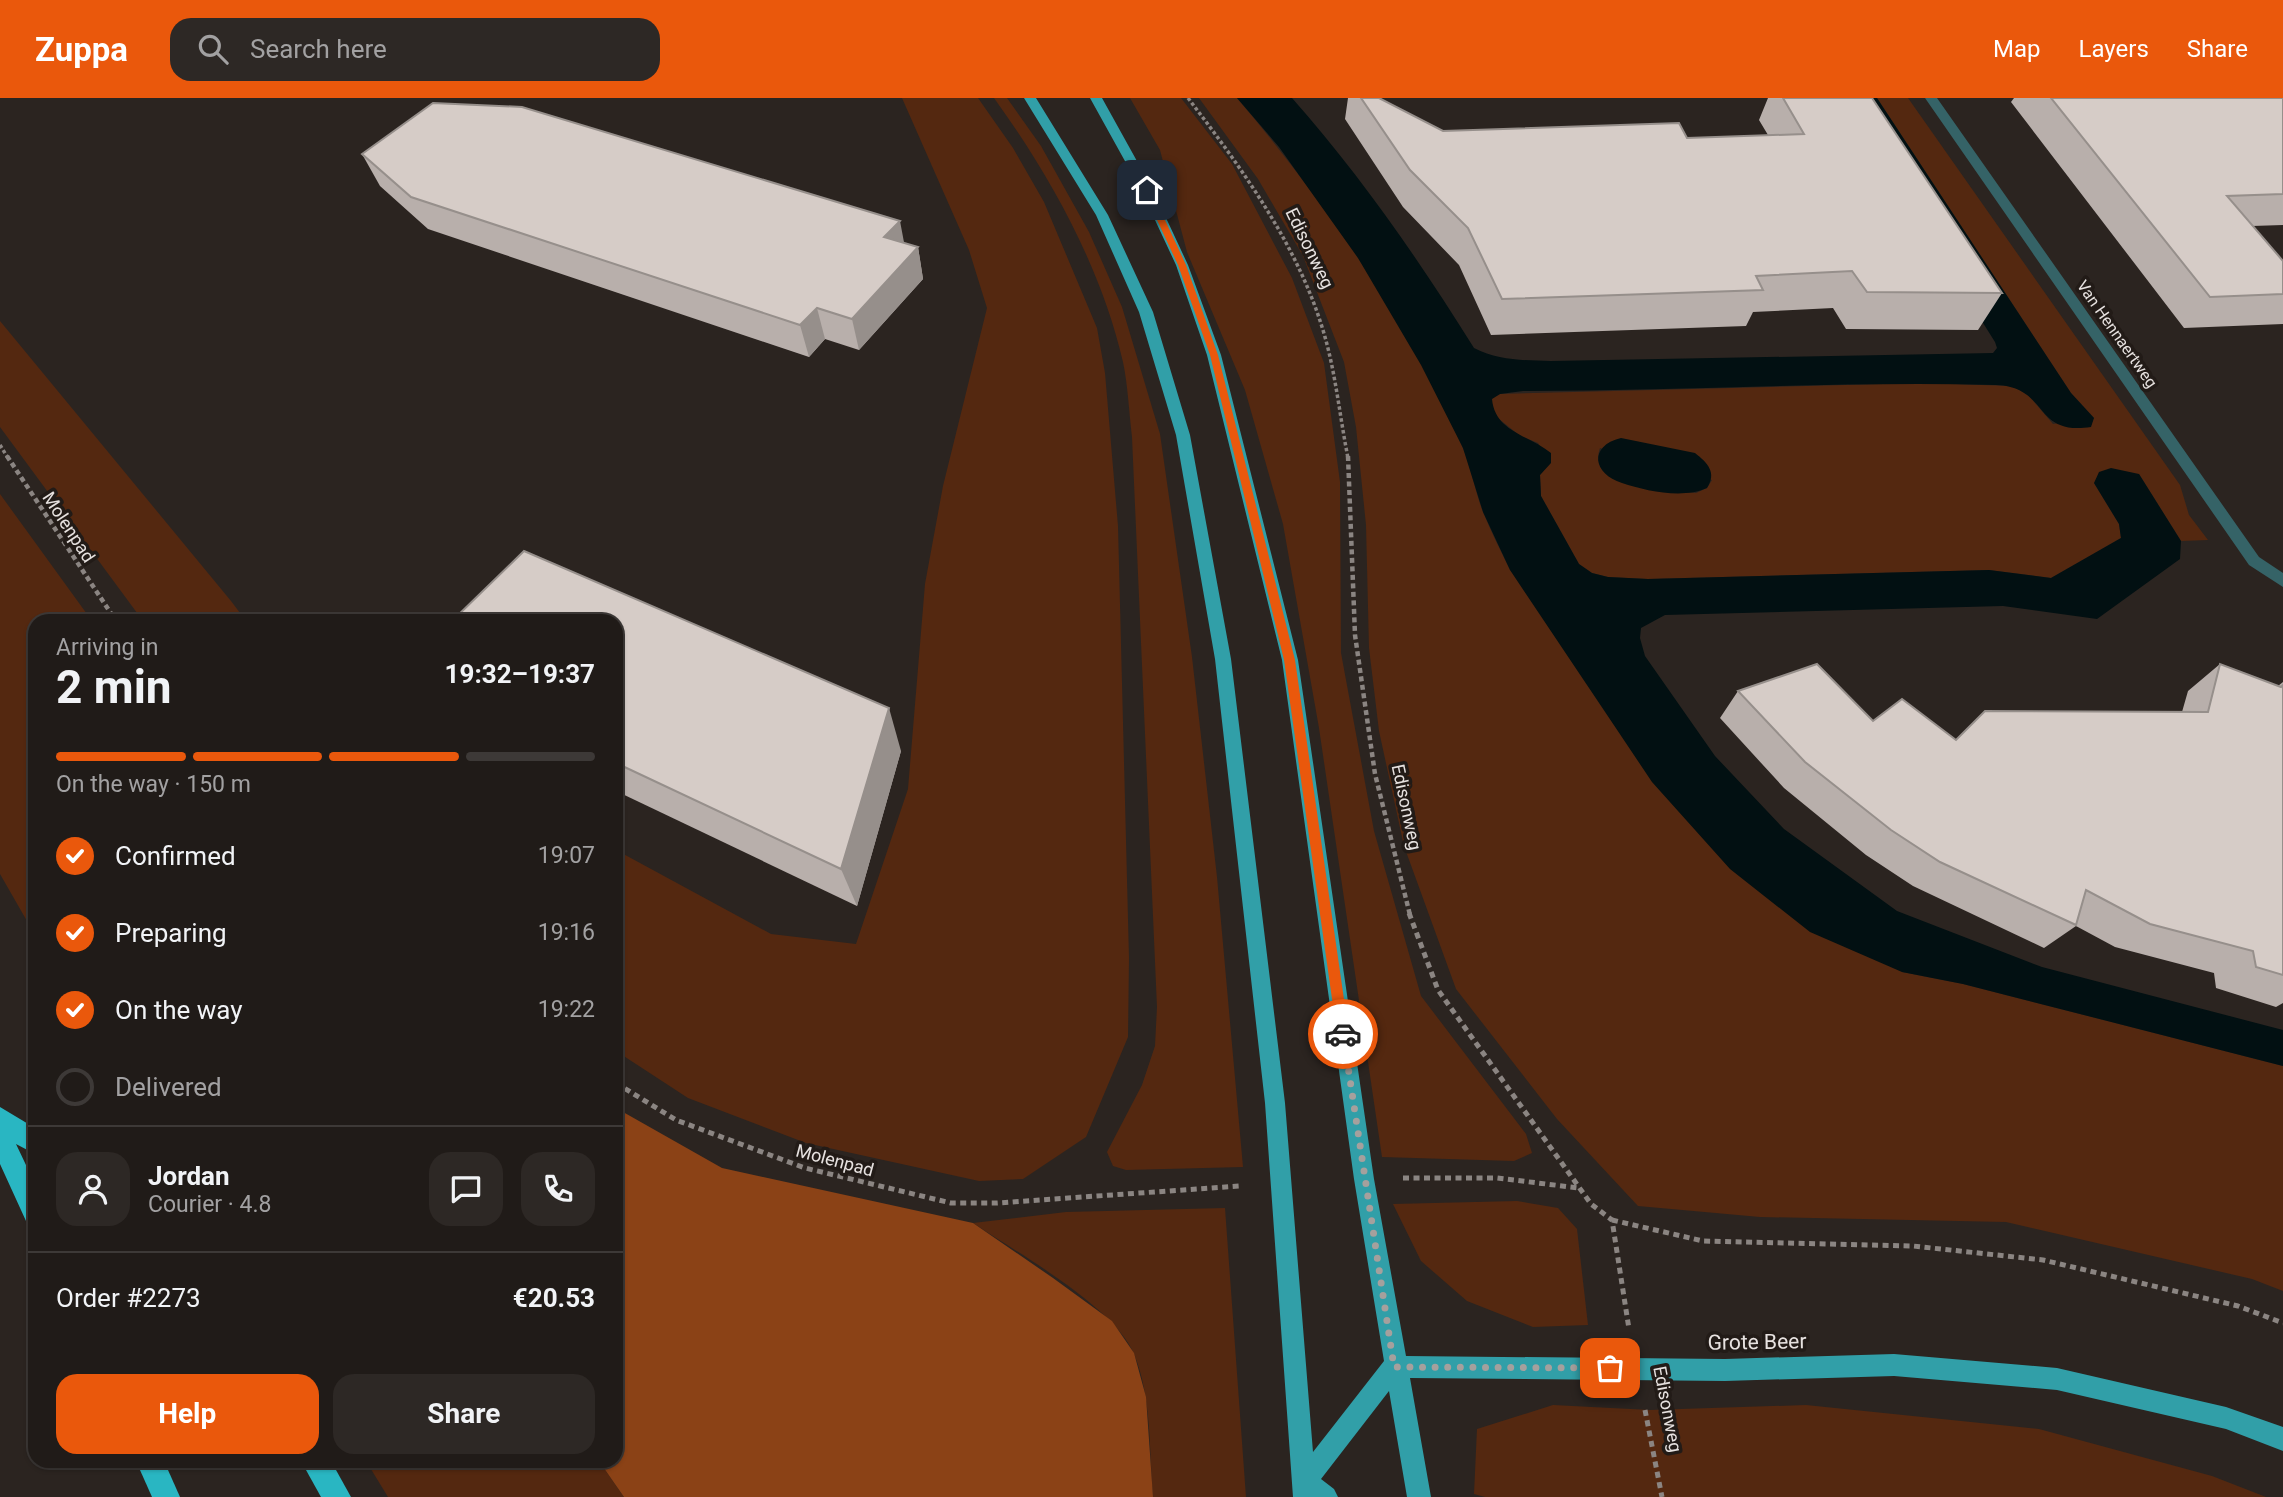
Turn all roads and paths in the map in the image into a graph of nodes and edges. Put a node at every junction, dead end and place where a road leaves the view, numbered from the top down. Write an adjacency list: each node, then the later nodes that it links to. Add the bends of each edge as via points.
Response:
1 (1030, 98): 21 (main road, via 1107,227 1146,312 1183,435 1223,659 1273,1089)
2 (1096, 98): 16 (main road, via 1182,265 1214,355 1290,660)
3 (1188, 98): 14 (path, Edisonweg, via 1280,231 1325,337 1350,468 1355,635 1376,774 1404,899 1433,977 1591,1204)
4 (1931, 98): 6 (street, Van Hennaertweg, via 2254,561)
5 (0, 445): 7 (path, Molenpad)
6 (2283, 581)
7 (111, 614)
8 (623, 1087): 13 (path, Molenpad, via 676,1120 805,1168 951,1203)
9 (0, 1119): 11 (highway)
10 (0, 1137): 12 (highway)
11 (28, 1137)
12 (28, 1197)
13 (1061, 1197)
14 (1612, 1220): 15 (path, via 1703,1241 1913,1246 2043,1260 2238,1306); 17 (path, Edisonweg)
15 (2283, 1323)
16 (1394, 1367): 17 (main road, Grote Beer); 21 (main road); 25 (main road)
17 (1637, 1368): 18 (main road, Grote Beer, via 1894,1365 2057,1379 2226,1418); 26 (path, Edisonweg)
18 (2283, 1439)
19 (153, 1468): 22 (highway)
20 (319, 1468): 23 (highway)
21 (1305, 1489): 24 (main road)
22 (166, 1497)
23 (337, 1497)
24 (1326, 1497)
25 (1419, 1497)
26 (1662, 1497)

